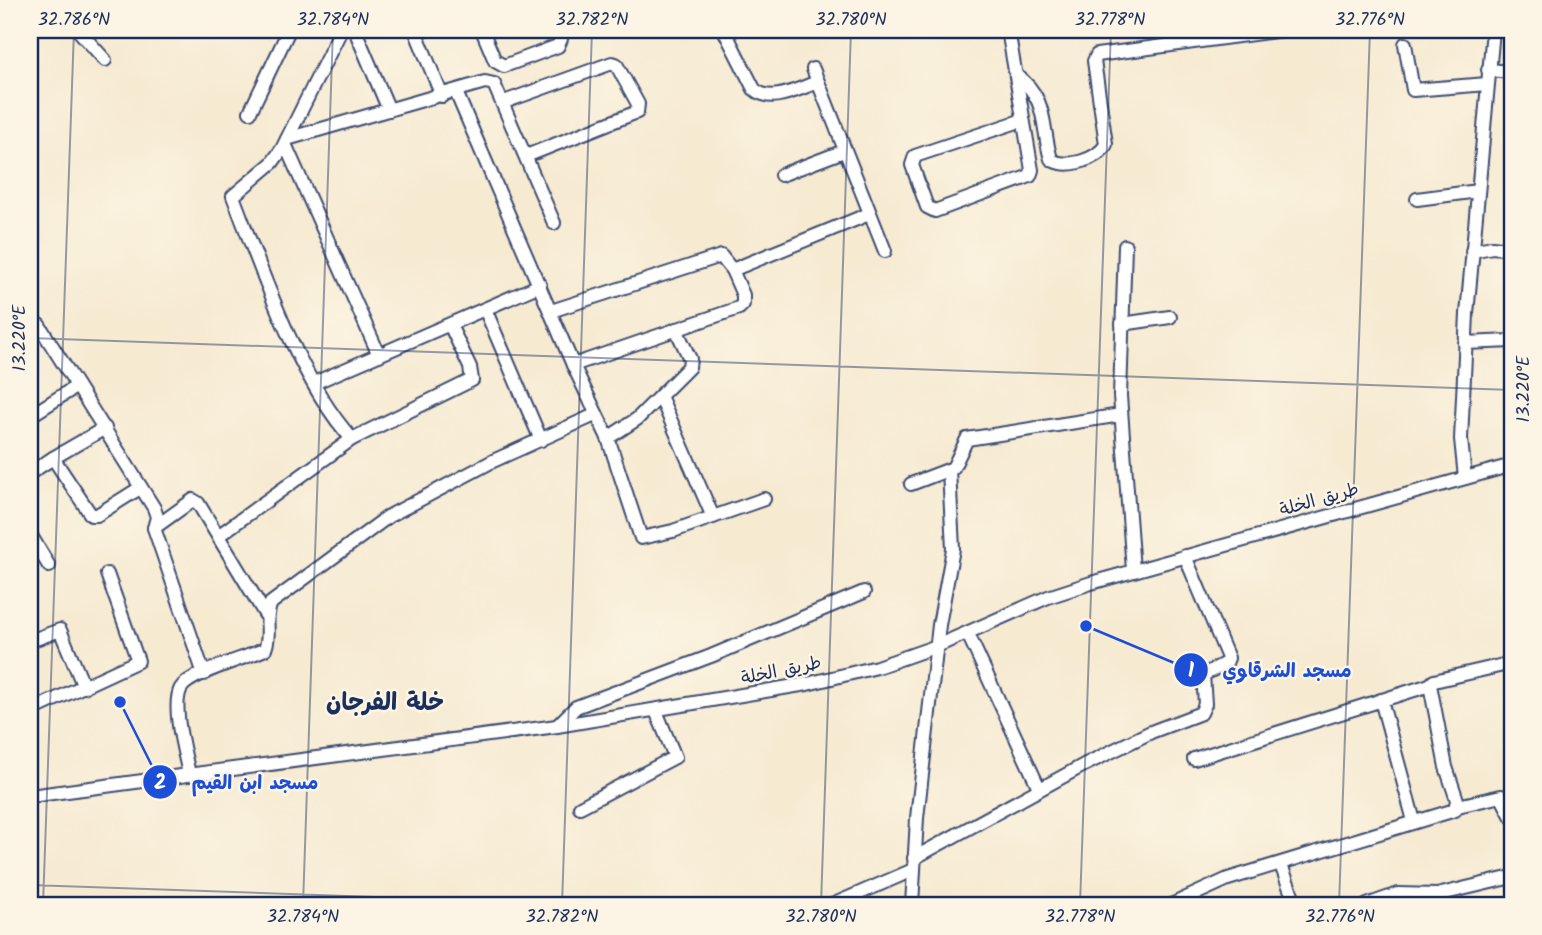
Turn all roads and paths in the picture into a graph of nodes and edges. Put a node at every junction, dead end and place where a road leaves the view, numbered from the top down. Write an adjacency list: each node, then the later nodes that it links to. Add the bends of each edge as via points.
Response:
1 (78, 30): 14 (street)
2 (289, 30): 25 (street)
3 (341, 30): 27 (street)
4 (355, 30): 24 (street)
5 (415, 30): 22 (street)
6 (481, 30): 7 (street, via 495,61 504,66 558,46)
7 (558, 30)
8 (724, 30): 19 (street, via 760,95 771,97)
9 (1008, 30): 18 (street)
10 (1283, 30): 12 (street)
11 (1493, 30): 16 (street)
12 (1255, 32): 18 (street, via 1097,55 1094,61 1106,144 1101,152 1070,164 1051,159 1040,106)
13 (1405, 44): 20 (street, via 1413,90)
14 (105, 60)
15 (813, 69): 19 (street)
16 (1488, 70): 17 (street); 20 (street)
17 (1512, 72)
18 (1016, 75): 26 (street)
19 (818, 82): 28 (street)
20 (1487, 85): 31 (street)
21 (456, 92): 22 (street); 23 (street, via 490,83); 40 (street)
22 (442, 96): 24 (street)
23 (504, 102): 29 (street); 29 (street, via 614,63 638,104 637,113)
24 (389, 110): 27 (street)
25 (250, 112)
26 (1023, 120): 26 (street, via 915,156 912,165 926,207 935,211 1030,176)
27 (286, 142): 50 (street); 52 (street, via 272,163 233,196)
28 (844, 151): 30 (street); 33 (street)
29 (526, 156): 34 (street)
30 (781, 175)
31 (1478, 191): 32 (street); 38 (street)
32 (1417, 199)
33 (869, 214): 37 (street); 39 (street)
34 (554, 223)
35 (1125, 246): 45 (street)
36 (1512, 249): 38 (street)
37 (885, 251)
38 (1472, 251): 49 (street)
39 (732, 270): 42 (street, via 719,256); 47 (street, via 743,295 742,306)
40 (540, 285): 41 (street); 42 (street)
41 (485, 309): 46 (street); 61 (street)
42 (551, 312): 51 (street)
43 (1170, 317): 45 (street)
44 (30, 321): 53 (street, via 39,326)
45 (1122, 324): 56 (street)
46 (450, 325): 50 (street); 60 (street, via 472,380)
47 (676, 329): 51 (street); 54 (street, via 690,359 689,367)
48 (1512, 341): 49 (street)
49 (1465, 343): 66 (street, via 1461,439)
50 (379, 355): 52 (street)
51 (573, 365): 55 (street)
52 (314, 383): 60 (street)
53 (77, 386): 57 (street); 58 (street)
54 (660, 396): 59 (street); 70 (street)
55 (595, 415): 59 (street); 61 (street)
56 (1121, 415): 64 (street, via 967,439); 76 (street)
57 (30, 416)
58 (105, 428): 62 (street); 68 (street)
59 (608, 438): 70 (street, via 641,538)
60 (352, 439): 73 (street)
61 (541, 440): 79 (street, via 389,516 271,603)
62 (53, 458): 65 (street); 68 (street, via 91,514 97,515)
63 (1512, 465): 66 (street, طريق الخلة)
64 (949, 470): 67 (street); 82 (street, via 953,549)
65 (30, 472)
66 (1465, 478): 74 (street, طريق الخلة)
67 (911, 484)
68 (140, 488): 71 (street, via 154,508)
69 (764, 499): 70 (street)
70 (713, 517)
71 (154, 528): 73 (street, via 193,500); 84 (street)
72 (30, 534): 75 (street)
73 (218, 536): 79 (street)
74 (1185, 556): 76 (street, طريق الخلة); 93 (street, via 1228,658 1203,675 1203,710)
75 (49, 566)
76 (1133, 570): 80 (street, طريق الخلة, via 1048,597)
77 (107, 574): 86 (street, via 138,661)
78 (864, 592): 90 (street, via 576,708)
79 (265, 614): 84 (street, via 269,639 265,649)
80 (968, 634): 82 (street, طريق الخلة); 93 (street)
81 (30, 641): 86 (street, via 60,630)
82 (937, 646): 89 (street, طريق الخلة, via 807,684); 99 (street)
83 (1512, 663): 85 (street)
84 (204, 674): 92 (street, via 180,690 180,728)
85 (1430, 685): 87 (street); 95 (street)
86 (84, 687): 88 (street)
87 (1381, 700): 91 (street); 98 (street)
88 (30, 711)
89 (656, 711): 90 (street, طريق الخلة); 96 (street, via 675,757)
90 (557, 726): 92 (street, طريق الخلة)
91 (1194, 759)
92 (189, 774): 94 (street, طريق الخلة)
93 (1039, 788): 99 (street)
94 (30, 796)
95 (1458, 806): 97 (street, via 1501,796); 98 (street)
96 (580, 807)
97 (1512, 817)
98 (1414, 821): 100 (street)
99 (914, 864): 104 (street); 105 (street)
100 (1281, 865): 102 (street, via 1228,879); 107 (street)
101 (1512, 877): 103 (street)
102 (1197, 899): 106 (street)
103 (1413, 900): 108 (street, via 1398,894)
104 (832, 905)
105 (912, 905)
106 (1171, 905)
107 (1296, 905)
108 (1367, 905)

